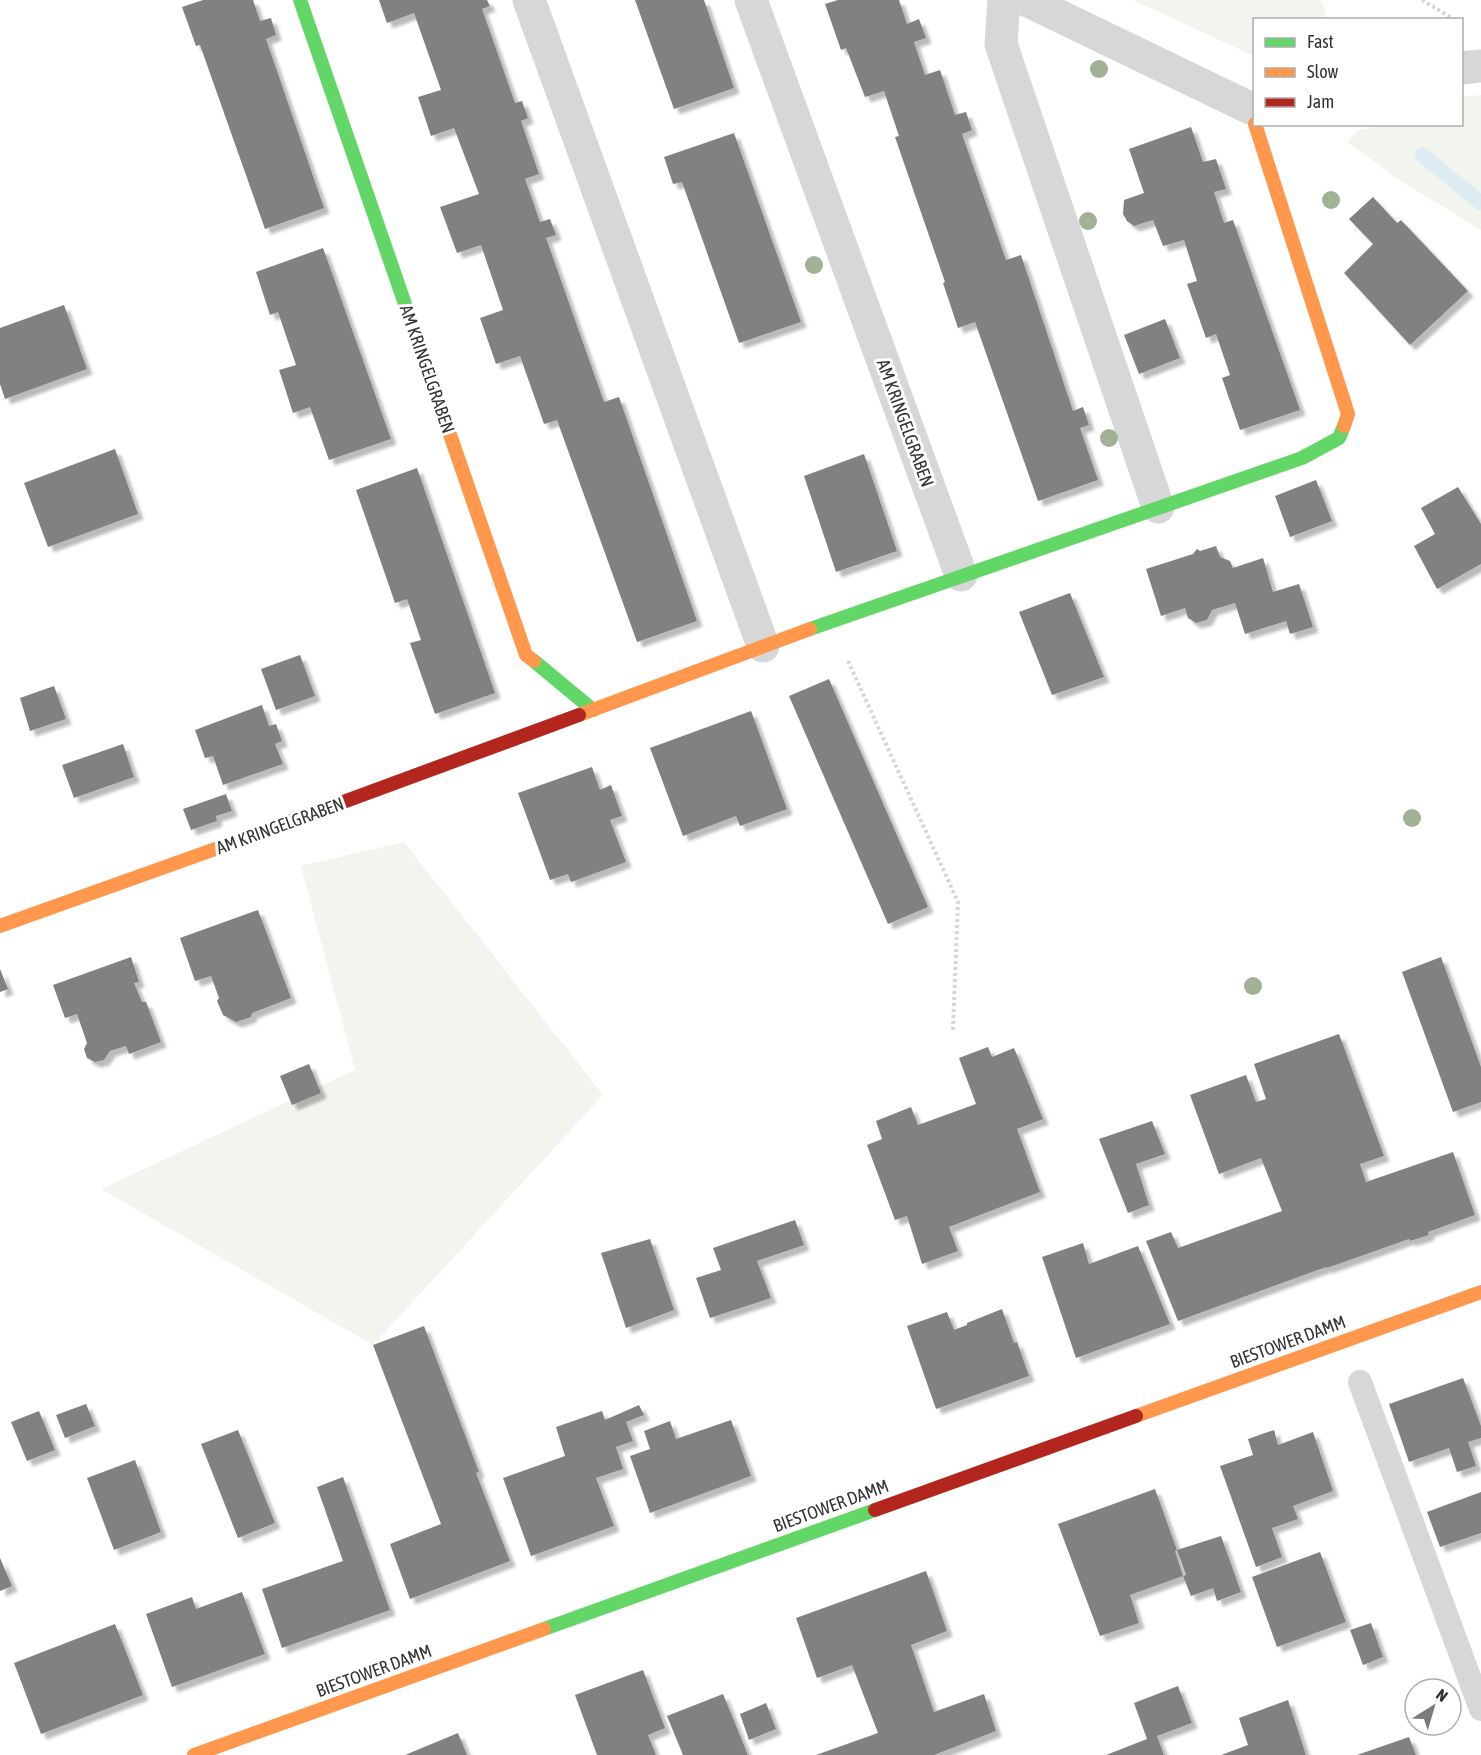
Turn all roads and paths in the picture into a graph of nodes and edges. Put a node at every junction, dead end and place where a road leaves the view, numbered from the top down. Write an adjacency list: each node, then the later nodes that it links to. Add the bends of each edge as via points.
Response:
1 (300, 0): 16 (street, AM KRINGELGRABEN, via 526,655)
2 (529, 0): 15 (street)
3 (751, 0): 13 (street, AM KRINGELGRABEN)
4 (1004, 0): 12 (street, via 1001,44)
5 (1026, 0): 10 (street, AM KRINGELGRABEN)
6 (1422, 0): 7 (path)
7 (1452, 18)
8 (1481, 66): 9 (street)
9 (1463, 68)
10 (1253, 115)
11 (1257, 126): 12 (street, AM KRINGELGRABEN, via 1348,414 1339,438 1302,458)
12 (1158, 507): 13 (street, AM KRINGELGRABEN)
13 (960, 575): 14 (street, AM KRINGELGRABEN)
14 (830, 622): 15 (street, AM KRINGELGRABEN); 18 (path, via 958,902)
15 (763, 646): 16 (street, AM KRINGELGRABEN)
16 (593, 710): 17 (street, AM KRINGELGRABEN)
17 (0, 926)
18 (953, 1030)
19 (1481, 1292): 22 (street, BIESTOWER DAMM)
20 (1360, 1382): 21 (lane)
21 (1481, 1709)
22 (194, 1755)

